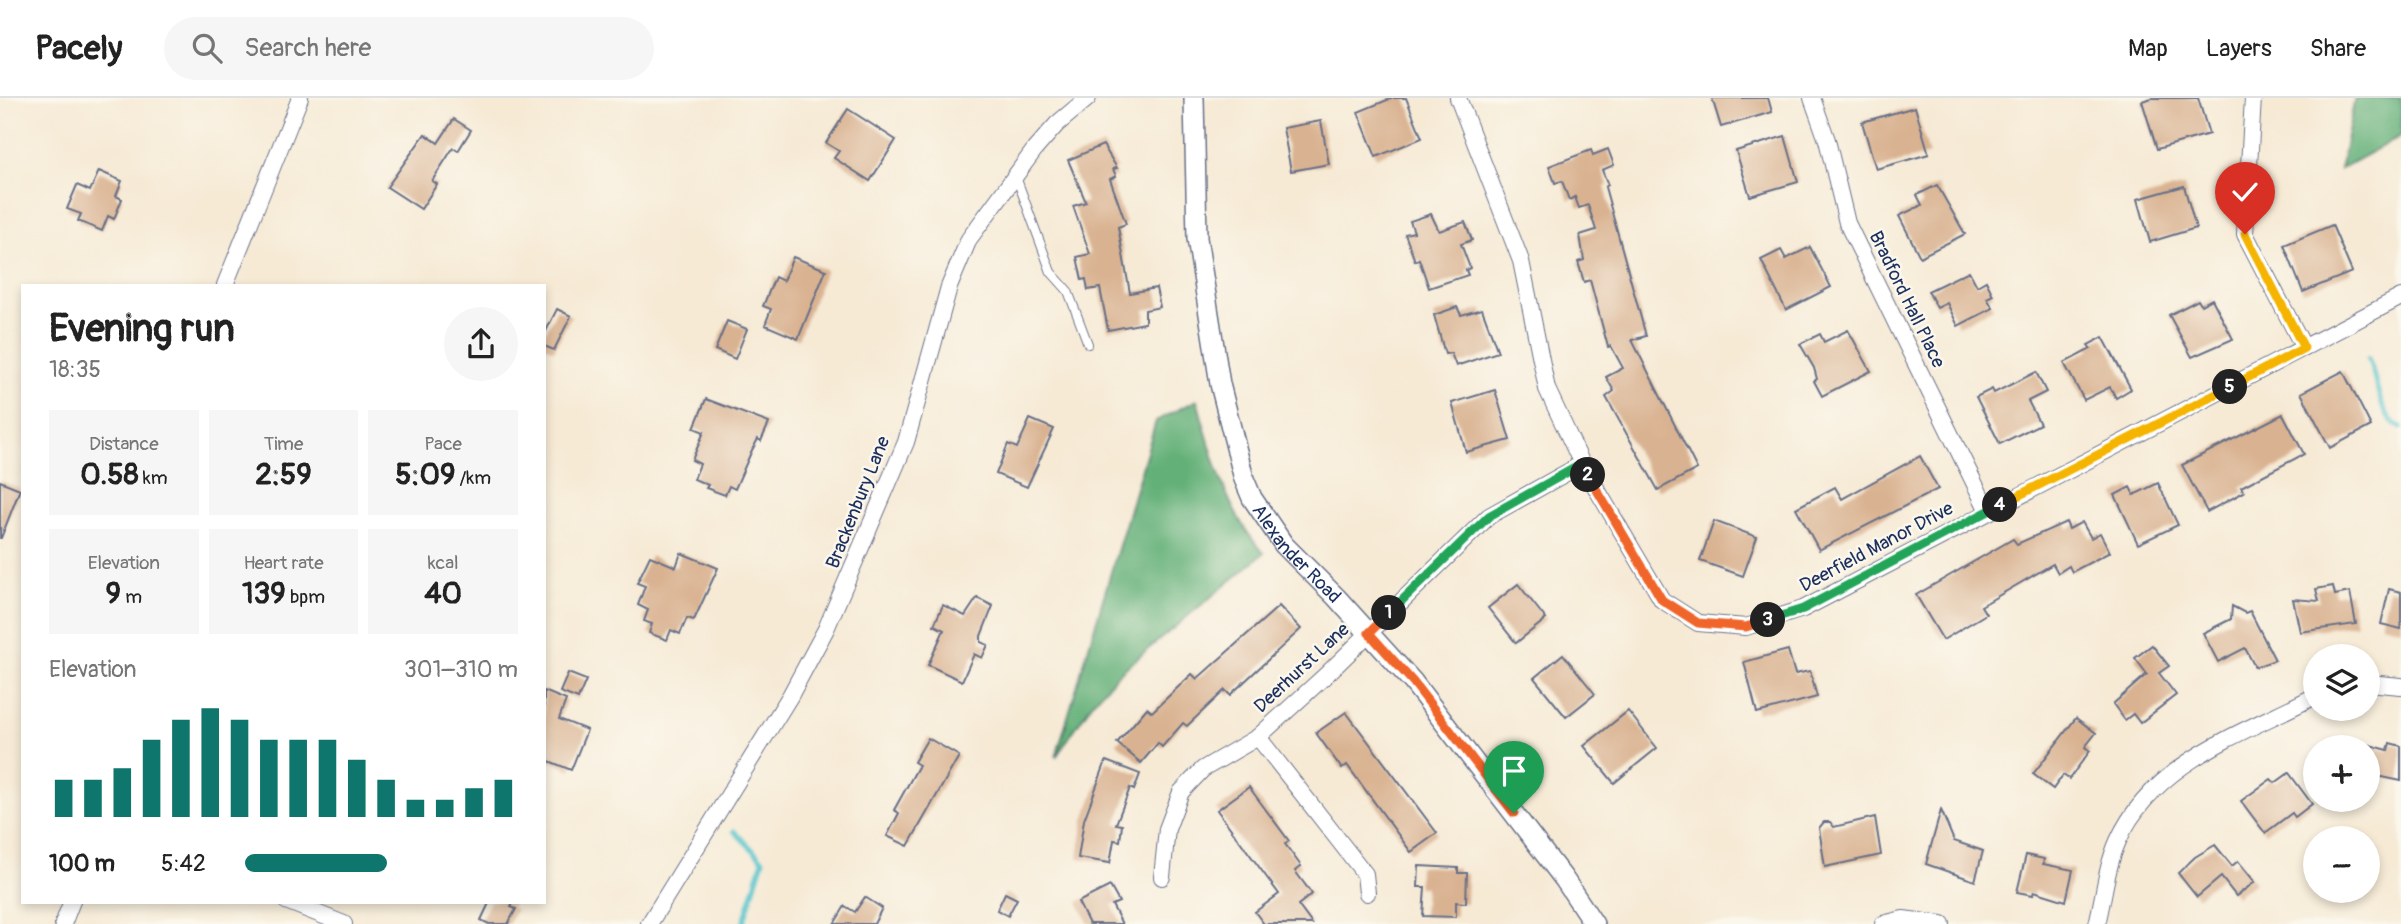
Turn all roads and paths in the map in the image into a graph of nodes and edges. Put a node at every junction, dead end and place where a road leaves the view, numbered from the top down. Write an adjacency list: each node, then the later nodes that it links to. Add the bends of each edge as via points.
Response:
1 (300, 98): 8 (street)
2 (1088, 98): 7 (street, Brackenbury Lane, via 1057,124)
3 (1194, 98): 14 (street, Alexander Road, via 1197,238 1220,384 1244,479 1284,545)
4 (1458, 98): 12 (street, Deerfield Manor Drive, via 1521,261 1547,388)
5 (1812, 98): 13 (street, Bradford Hall Place, via 1847,223)
6 (2253, 98): 11 (street, via 2245,234)
7 (1015, 174): 10 (lane, via 1051,272 1068,291); 25 (street, Brackenbury Lane, via 980,222 958,263 906,442 826,629 790,696)
8 (225, 284)
9 (2401, 297): 11 (street, Deerfield Manor Drive)
10 (1088, 344)
11 (2304, 348): 13 (street, Deerfield Manor Drive)
12 (1582, 464): 13 (street, Deerfield Manor Drive, via 1662,600 1698,623 1746,627 1803,609); 14 (street, Deerhurst Lane, via 1489,516)
13 (1988, 511)
14 (1369, 633): 18 (street, Deerhurst Lane); 26 (street, Alexander Road, via 1413,682)
15 (2380, 683): 16 (street)
16 (2401, 686)
17 (2303, 702): 29 (street, via 2197,757 2151,791 2116,844)
18 (1258, 737): 19 (street, Deerhurst Lane, via 1203,769 1181,792 1167,829); 20 (street, via 1365,874)
19 (1162, 877)
20 (1367, 892)
21 (71, 904): 23 (street)
22 (294, 904): 24 (street)
23 (63, 924)
24 (344, 924)
25 (649, 924)
26 (1594, 924)
27 (1883, 924): 28 (street, via 1903,919)
28 (1942, 924)
29 (2097, 924)

